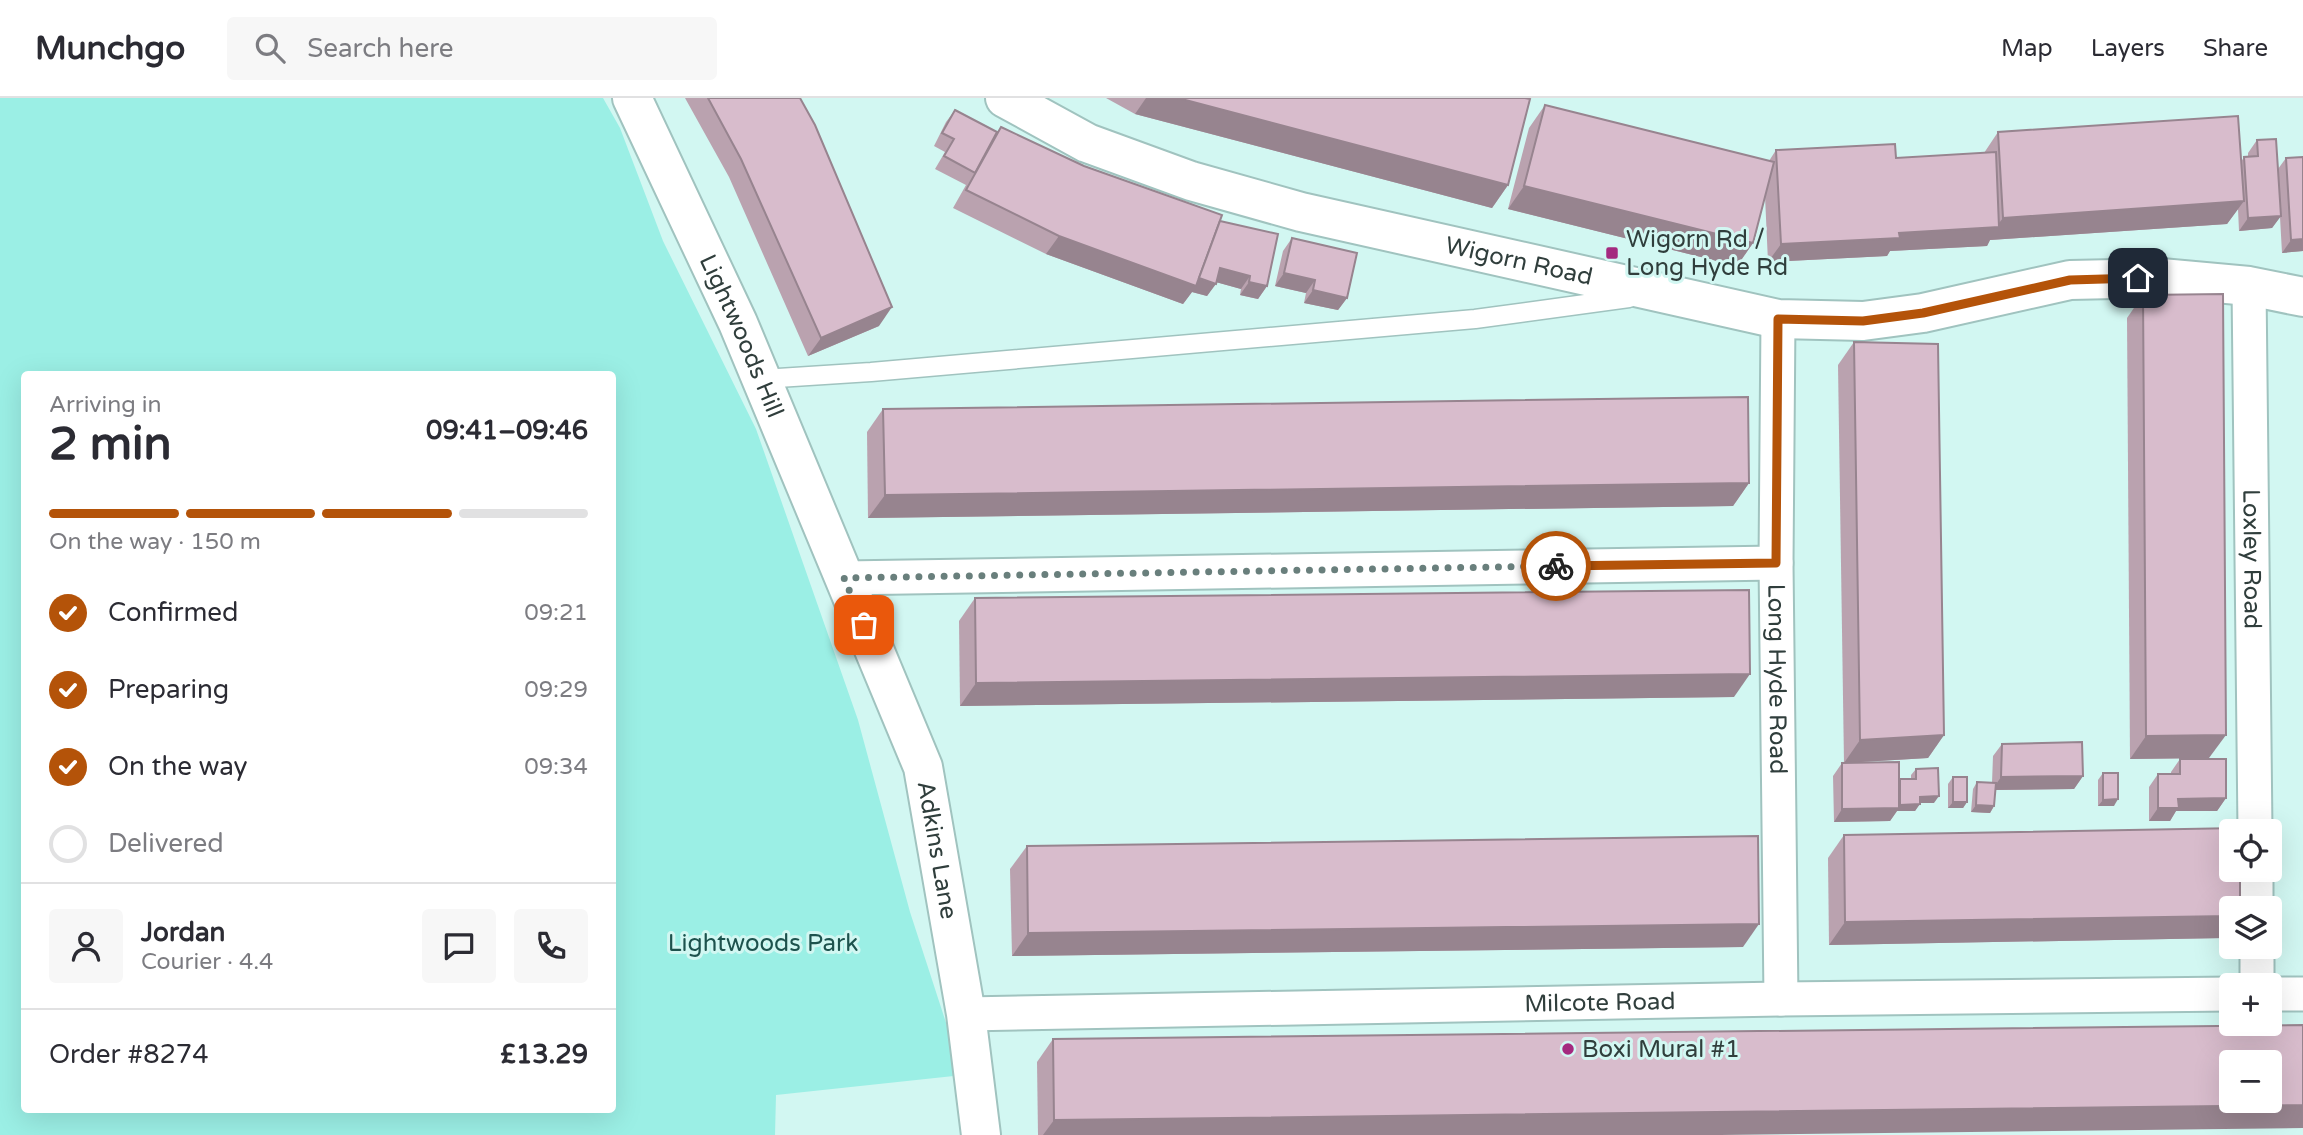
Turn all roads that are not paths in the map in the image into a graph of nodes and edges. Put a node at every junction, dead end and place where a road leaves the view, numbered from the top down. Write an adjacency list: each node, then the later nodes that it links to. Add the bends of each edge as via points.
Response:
1 (632, 98): 7 (street, Lightwoods Hill)
2 (1004, 98): 4 (street, Wigorn Road, via 1087,143 1191,181 1301,212)
3 (2249, 285): 5 (street, Wigorn Road); 6 (street, Wigorn Road, via 2161,278 2070,280 1923,313 1863,321); 10 (street, Loxley Road)
4 (1658, 294): 6 (street, Wigorn Road); 7 (lane, via 1475,319)
5 (2303, 297)
6 (1778, 319): 8 (street, Long Hyde Road)
7 (762, 379): 9 (street, Lightwoods Hill)
8 (1776, 563): 9 (street); 14 (street, Long Hyde Road)
9 (844, 578): 15 (street, Adkins Lane, via 923,767)
10 (2255, 819)
11 (2282, 994): 12 (street)
12 (2303, 994)
13 (2219, 995): 14 (street, Milcote Road)
14 (1781, 999): 15 (street, Milcote Road)
15 (966, 1014): 16 (street, Adkins Lane)
16 (981, 1135)

